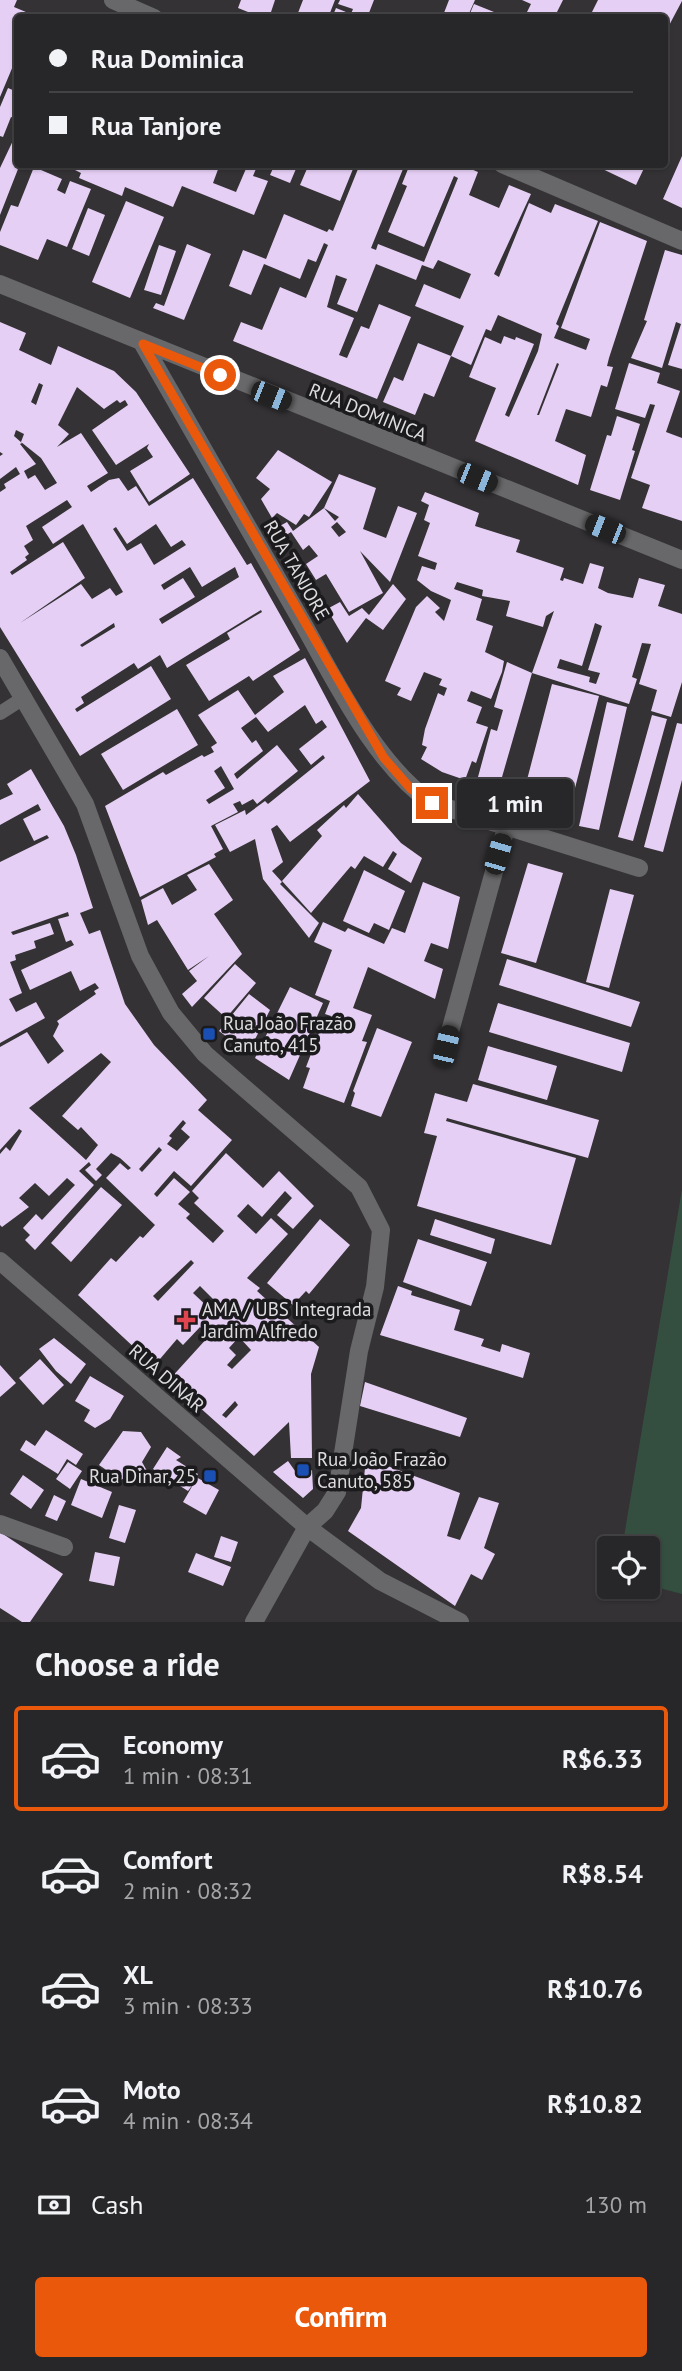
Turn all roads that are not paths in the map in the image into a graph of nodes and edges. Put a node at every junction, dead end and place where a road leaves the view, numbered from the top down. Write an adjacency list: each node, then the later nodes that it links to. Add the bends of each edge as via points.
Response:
1 (113, 0): 2 (street)
2 (145, 14)
3 (511, 168): 4 (street)
4 (682, 241)
5 (0, 284): 6 (street, RUA DOMINICA)
6 (143, 344): 7 (street, RUA DOMINICA); 11 (street, RUA TANJORE, via 384,758 411,789 432,803)
7 (682, 560)
8 (0, 658): 9 (street)
9 (25, 697): 10 (lane); 16 (street, via 85,804 140,956 170,1013 205,1054 359,1187 382,1230 376,1287 359,1351 337,1492)
10 (0, 713)
11 (506, 828): 12 (street, RUA TANJORE); 13 (street)
12 (639, 868)
13 (446, 1046)
14 (0, 1261): 16 (street, RUA DINAR)
15 (0, 1524): 17 (street)
16 (307, 1527): 18 (street); 19 (street, RUA DINAR, via 380,1581)
17 (64, 1547)
18 (254, 1622)
19 (460, 1622)

